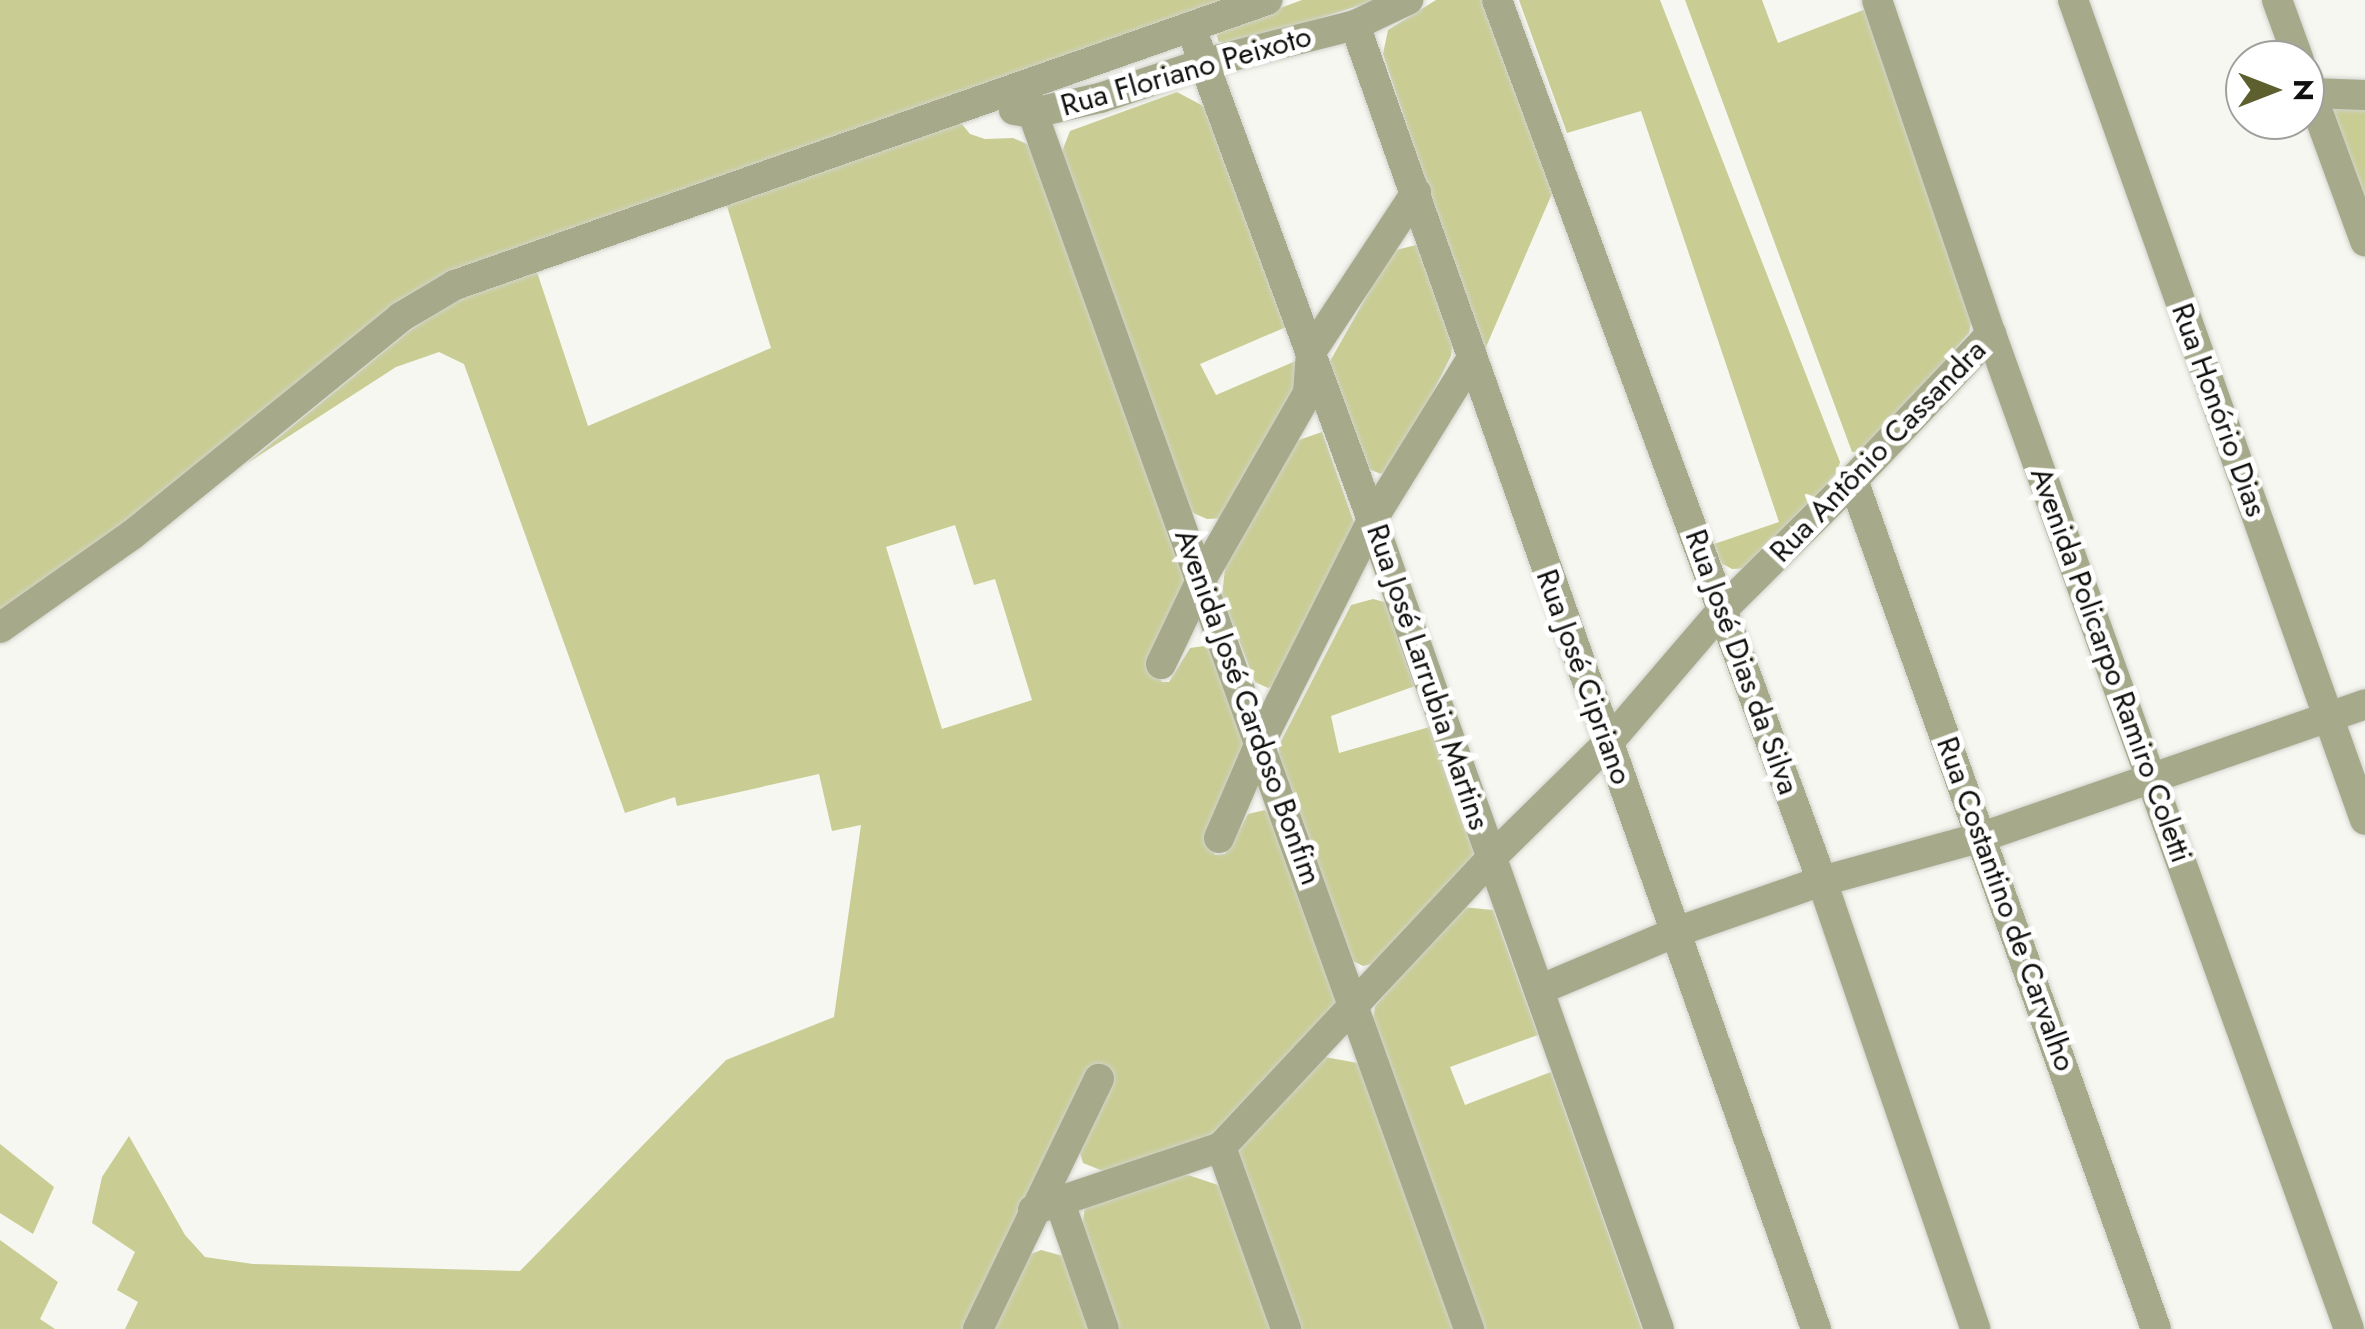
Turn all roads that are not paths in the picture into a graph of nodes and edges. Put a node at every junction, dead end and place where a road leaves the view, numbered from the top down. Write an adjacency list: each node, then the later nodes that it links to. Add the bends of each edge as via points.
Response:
1 (1268, 0): 8 (street, Rua Floriano Peixoto)
2 (1408, 0): 7 (street, Rua Floriano Peixoto)
3 (1497, 0): 23 (street, Rua José Dias da Silva)
4 (1876, 0): 17 (street, Avenida Policarpo Ramiro Coletti)
5 (2073, 0): 27 (street, Rua Honório Dias)
6 (2277, 0): 9 (street)
7 (1355, 25): 10 (street, Rua Floriano Peixoto); 15 (street, Rua José Cipriano)
8 (1191, 28): 10 (street, Rua José Larrubia Martins); 13 (street, Rua Floriano Peixoto)
9 (2292, 40)
10 (1205, 63): 13 (street, Rua Floriano Peixoto, via 1100,98); 18 (street, Rua José Larrubia Martins)
11 (2325, 88): 12 (street)
12 (2365, 95)
13 (1028, 99): 22 (street, Avenida José Cardoso Bonfim); 24 (street, Rua Floriano Peixoto, via 972,105 455,285 401,317 132,535)
14 (2325, 132): 16 (street)
15 (1416, 194): 18 (street); 19 (street, Rua José Cipriano)
16 (2365, 242)
17 (1991, 334): 20 (street, Rua Antônio Cassandra); 30 (street, Avenida Policarpo Ramiro Coletti)
18 (1311, 352): 21 (street, Rua José Larrubia Martins); 22 (street, via 1308,393)
19 (1471, 360): 21 (street); 29 (street, Rua José Cipriano)
20 (1854, 480): 23 (street, Rua Antônio Cassandra); 33 (street, Rua Costantino de Carvalho)
21 (1372, 520): 28 (street); 34 (street, Rua José Larrubia Martins)
22 (1202, 578): 25 (street); 28 (street, Avenida José Cardoso Bonfim)
23 (1723, 609): 29 (street, Rua Antônio Cassandra); 35 (street, Rua José Dias da Silva)
24 (0, 628)
25 (1161, 664)
26 (2365, 704): 27 (street)
27 (2329, 719): 30 (street); 31 (street, Rua Honório Dias)
28 (1260, 743): 32 (street); 38 (street, Avenida José Cardoso Bonfim)
29 (1608, 743): 34 (street, Rua Antônio Cassandra); 36 (street, Rua José Cipriano)
30 (2154, 780): 33 (street); 50 (street, Avenida Policarpo Ramiro Coletti)
31 (2365, 820)
32 (1219, 838)
33 (1982, 838): 35 (street); 49 (street, Rua Costantino de Carvalho)
34 (1491, 858): 37 (street, Rua José Larrubia Martins); 38 (street, Rua Antônio Cassandra)
35 (1822, 881): 36 (street); 48 (street, Rua José Dias da Silva)
36 (1676, 932): 37 (street); 47 (street, Rua José Cipriano)
37 (1539, 990): 46 (street, Rua José Larrubia Martins)
38 (1354, 1006): 40 (street, Rua Antônio Cassandra); 45 (street, Avenida José Cardoso Bonfim)
39 (1099, 1079): 41 (street)
40 (1221, 1148): 41 (street); 44 (street)
41 (1046, 1206): 42 (street); 43 (street)
42 (978, 1329)
43 (1104, 1329)
44 (1286, 1329)
45 (1469, 1329)
46 (1659, 1329)
47 (1816, 1329)
48 (1975, 1329)
49 (2156, 1329)
50 (2349, 1329)

